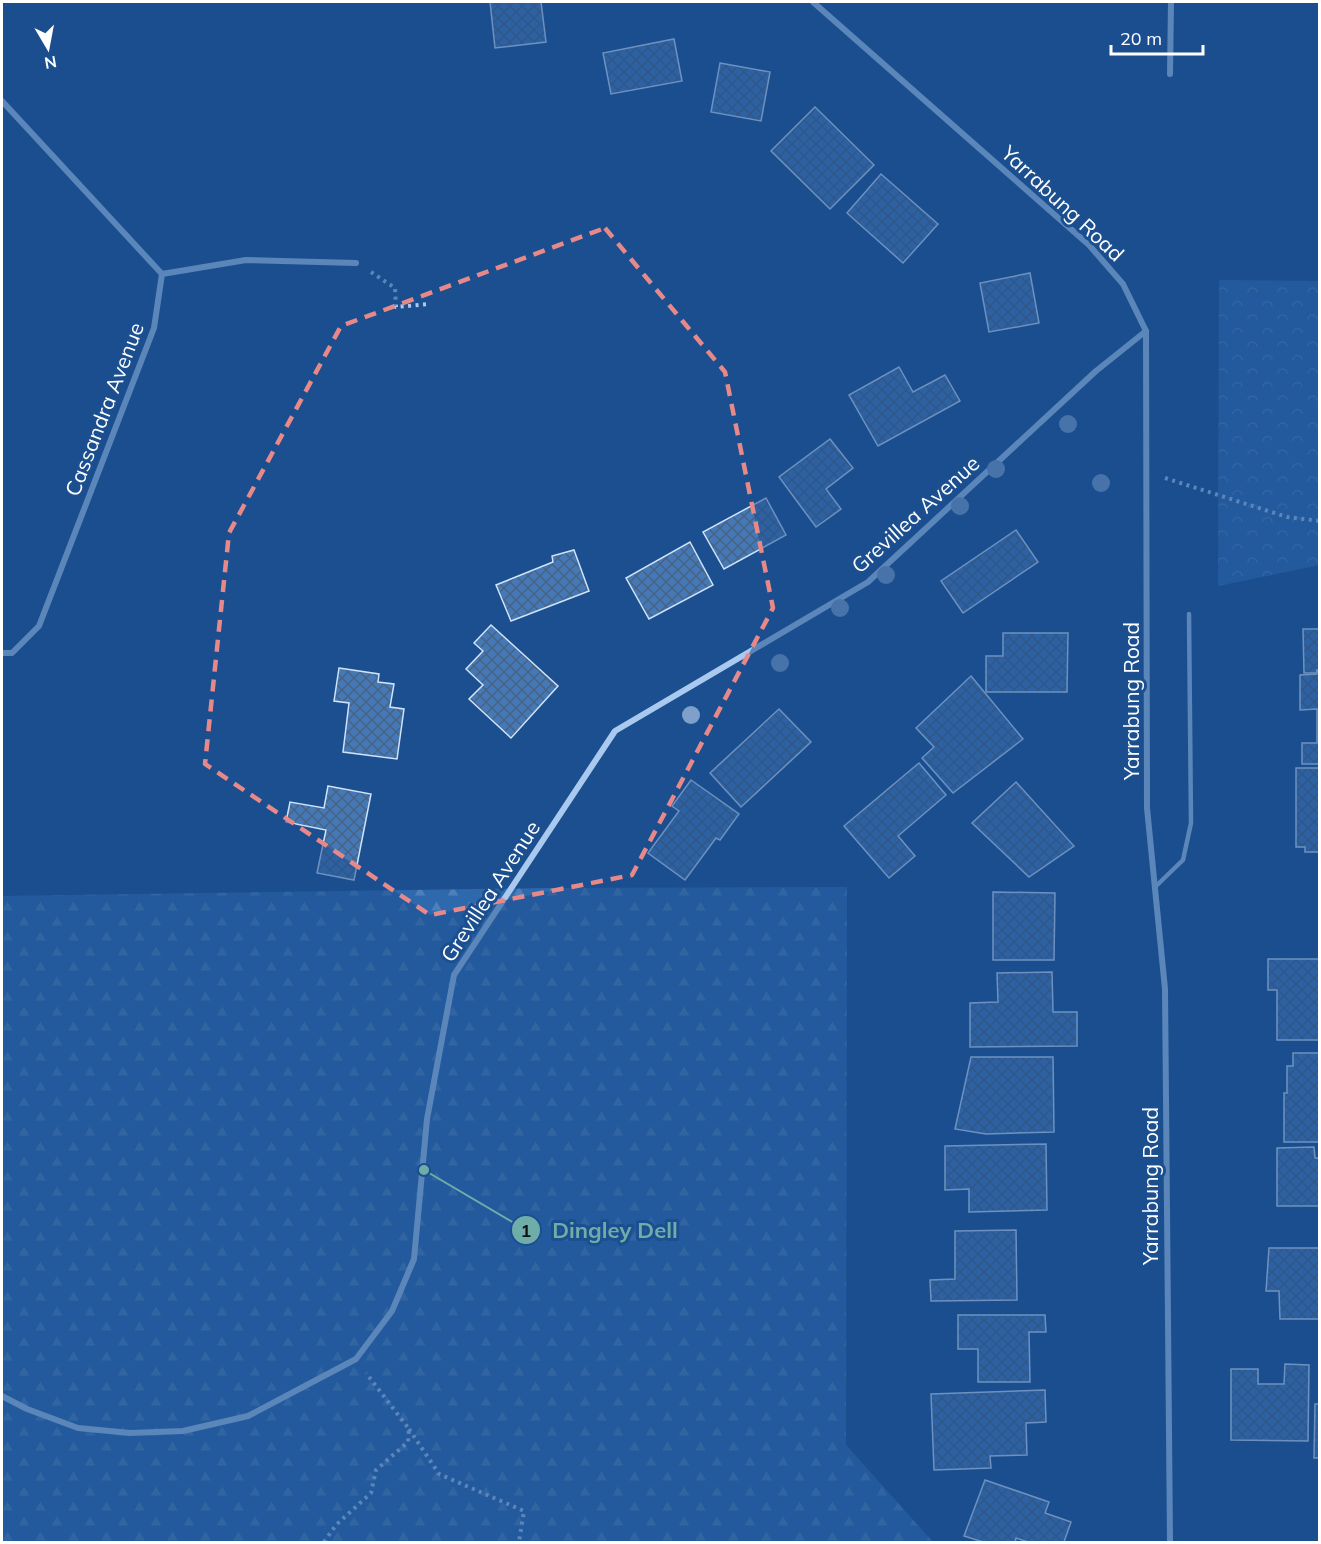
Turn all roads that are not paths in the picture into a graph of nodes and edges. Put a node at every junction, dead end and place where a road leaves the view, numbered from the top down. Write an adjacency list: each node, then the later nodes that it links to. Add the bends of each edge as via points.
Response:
1 (813, 2): 7 (street, Yarrabung Road, via 1089,245 1123,284)
2 (1171, 2): 3 (street)
3 (1170, 74)
4 (2, 101): 6 (street)
5 (356, 263): 6 (street, via 246,260)
6 (162, 274): 9 (street, Cassandra Avenue, via 154,328 39,626 12,653)
7 (1146, 331): 10 (street, Yarrabung Road, via 1147,808); 11 (street, Grevillea Avenue, via 1096,371 868,582 615,732 454,975 427,1119 414,1259 392,1311 356,1359 248,1416 183,1431 130,1433 78,1428)
8 (1189, 614): 10 (lane, via 1191,823 1183,860)
9 (2, 653)
10 (1153, 889): 12 (street, Yarrabung Road, via 1165,989)
11 (2, 1396)
12 (1170, 1542)

